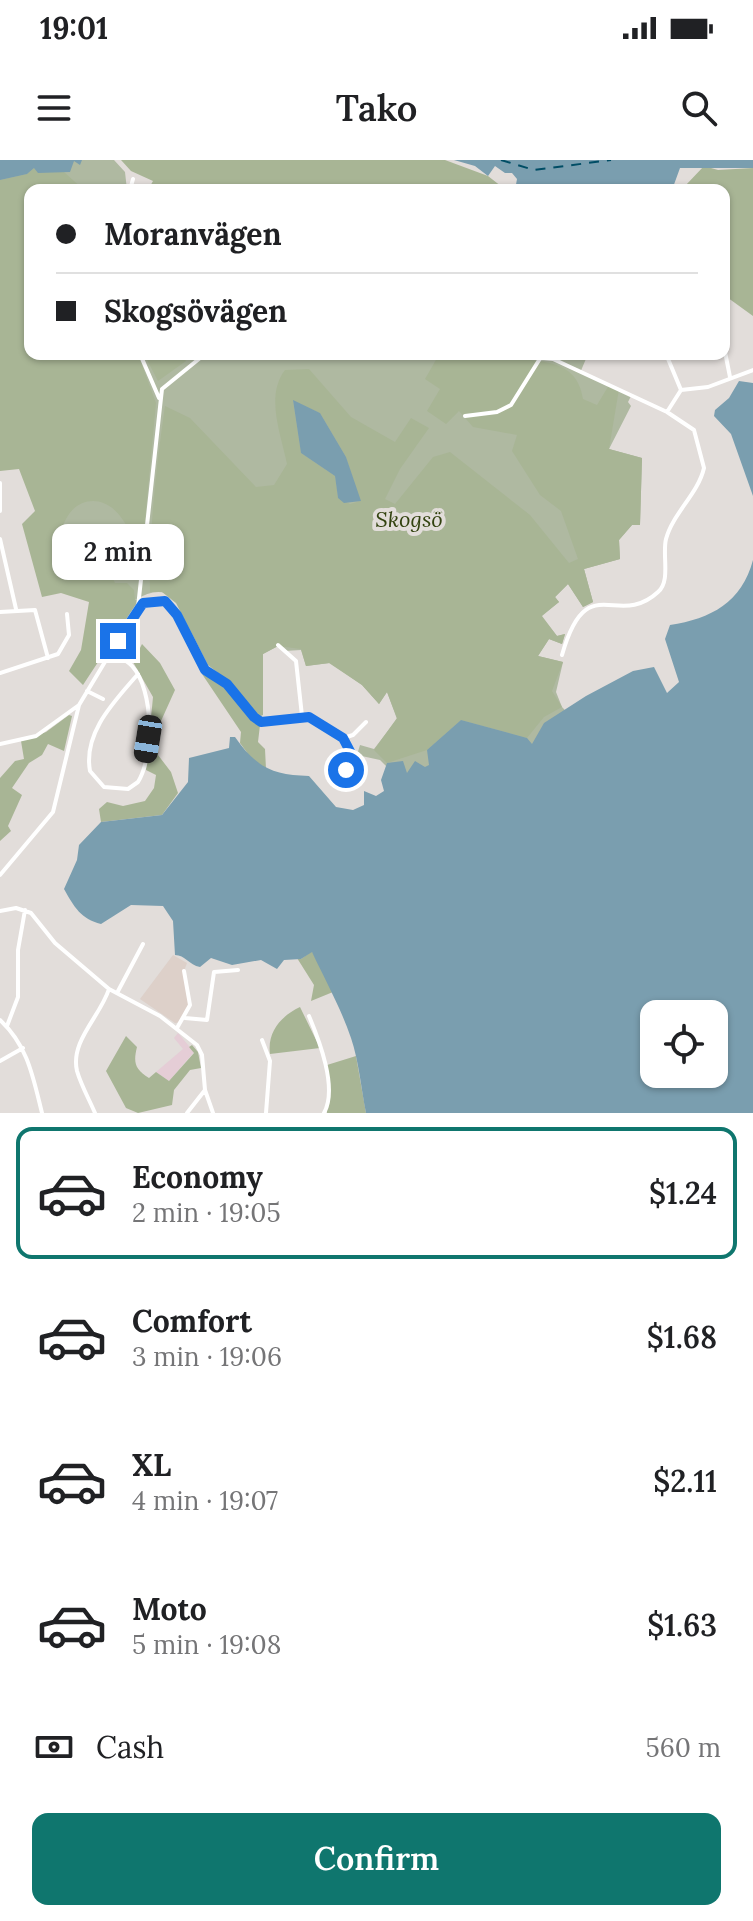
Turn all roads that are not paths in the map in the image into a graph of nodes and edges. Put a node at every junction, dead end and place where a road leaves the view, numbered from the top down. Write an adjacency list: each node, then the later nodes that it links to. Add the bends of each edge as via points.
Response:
1 (133, 179): 2 (street)
2 (132, 184)
3 (143, 360): 12 (street)
4 (197, 360): 12 (street, via 166,383)
5 (539, 360): 14 (street, via 511,405)
6 (549, 360): 13 (street)
7 (668, 360): 11 (street)
8 (727, 360): 10 (street)
9 (753, 370): 10 (street)
10 (730, 377): 11 (street, via 708,387)
11 (681, 390): 13 (street)
12 (160, 400): 18 (street)
13 (667, 412): 24 (street, via 694,430 704,468 667,536 664,585 651,597 586,609 570,626)
14 (465, 416)
15 (0, 483): 16 (street)
16 (0, 511)
17 (0, 539): 19 (street)
18 (138, 607): 23 (street); 31 (street, via 153,600 169,603 205,670 227,684 257,720)
19 (16, 609): 20 (street); 25 (street, via 35,610)
20 (0, 612)
21 (67, 614): 25 (street, via 69,635 58,654)
22 (278, 645): 31 (street, via 296,661)
23 (111, 652): 27 (street); 28 (street)
24 (562, 655)
25 (48, 658): 26 (street)
26 (0, 673)
27 (138, 674): 27 (street, via 149,711 142,775 128,789 104,787 90,771 92,743 106,712)
28 (87, 691): 29 (street); 30 (street)
29 (103, 699)
30 (79, 705): 34 (street, via 36,736); 36 (street, via 57,806)
31 (302, 716): 33 (street)
32 (366, 722): 33 (street)
33 (343, 738): 35 (street, via 353,757)
34 (0, 744)
35 (346, 770)
36 (0, 875)
37 (25, 910): 38 (street); 42 (street); 47 (street, via 18,997)
38 (0, 911)
39 (143, 944): 43 (street)
40 (238, 970): 45 (street, via 214,972 207,1020)
41 (184, 971): 45 (street, via 190,1005)
42 (109, 989): 43 (street); 54 (street, via 77,1049 77,1070)
43 (117, 993): 48 (street)
44 (309, 1016): 58 (street, via 324,1055)
45 (185, 1018): 48 (street)
46 (0, 1020): 47 (street)
47 (7, 1026): 50 (street)
48 (177, 1028): 52 (street, via 200,1049)
49 (262, 1040): 57 (street, via 270,1061)
50 (23, 1048): 51 (street); 53 (street)
51 (0, 1061)
52 (205, 1090): 55 (street); 56 (street)
53 (42, 1113)
54 (95, 1113)
55 (187, 1113)
56 (213, 1113)
57 (266, 1113)
58 (324, 1113)

